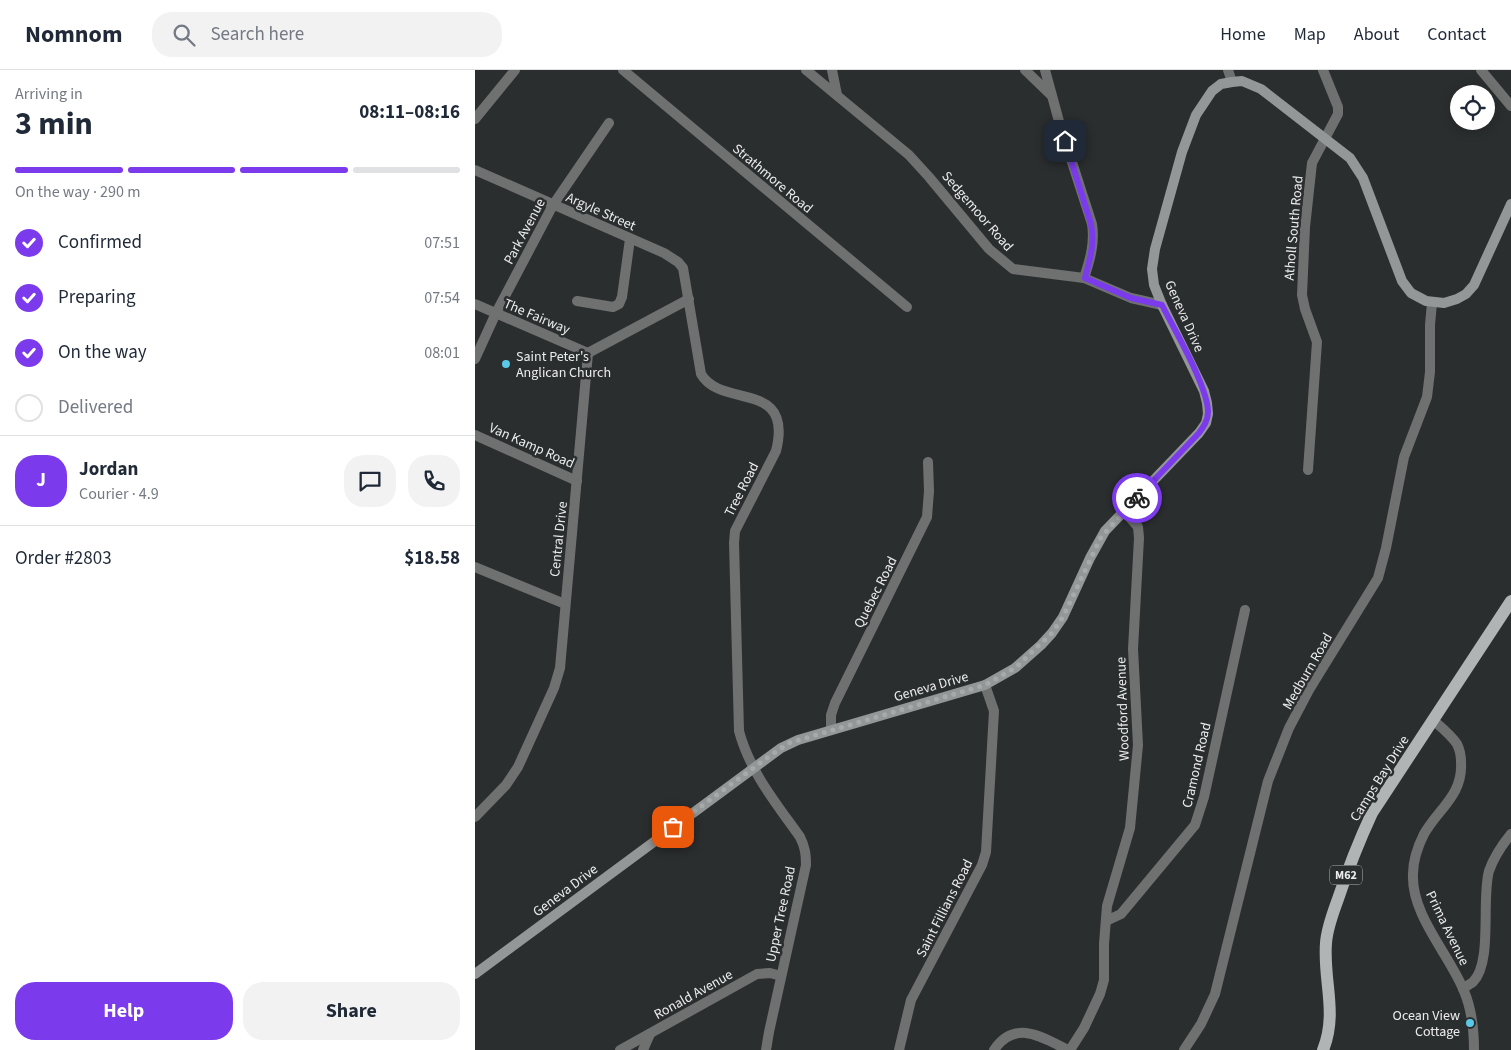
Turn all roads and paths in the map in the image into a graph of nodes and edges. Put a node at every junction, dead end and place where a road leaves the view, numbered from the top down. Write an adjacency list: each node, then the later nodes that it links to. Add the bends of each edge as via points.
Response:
1 (515, 70): 14 (street)
2 (623, 70): 27 (street, Strathmore Road)
3 (806, 70): 11 (street, Sedgemoor Road)
4 (832, 70): 11 (street)
5 (1025, 70): 12 (street)
6 (1045, 70): 12 (street)
7 (1228, 70): 10 (street)
8 (1323, 70): 16 (street, Atholl South Road, via 1338,107 1337,118)
9 (1481, 70): 13 (street)
10 (1232, 82): 16 (street, via 1261,89); 26 (street, Geneva Drive, via 1221,84 1203,102 1182,152 1155,249 1154,285)
11 (837, 95): 21 (street, Sedgemoor Road, via 909,155 1002,262 1013,269)
12 (1052, 96): 21 (street, via 1093,235)
13 (1511, 106)
14 (475, 119)
15 (609, 122): 19 (street, Park Avenue)
16 (1326, 138): 24 (street, via 1358,168 1402,281 1411,293); 33 (street, Atholl South Road, via 1310,172 1301,284 1305,309 1317,342)
17 (475, 170): 19 (street, Argyle Street)
18 (1511, 204): 24 (street, via 1474,285 1457,299)
19 (553, 205): 20 (street, Argyle Street); 28 (street, Park Avenue)
20 (630, 239): 22 (street, Argyle Street, via 678,262 683,268); 23 (street, via 619,304 613,307)
21 (1085, 278): 26 (street, Sedgemoor Road, via 1131,298)
22 (689, 299): 29 (street); 43 (street, Tree Road, via 701,374 705,381 761,401 778,422 776,451 737,526 734,543 738,720 742,743)
23 (577, 301)
24 (1433, 302): 57 (street, Medburn Road, via 1427,397 1404,457 1378,578 1289,728 1268,781 1215,994)
25 (475, 304): 28 (street, The Fairway)
26 (1162, 305): 35 (street, Geneva Drive, via 1204,391 1208,414 1199,433)
27 (907, 307)
28 (496, 313): 29 (street, The Fairway); 30 (street, Park Avenue)
29 (588, 353): 34 (street, Central Drive)
30 (475, 359)
31 (475, 435): 34 (street, Van Kamp Road)
32 (928, 462): 42 (street, Quebec Road, via 927,517 835,703)
33 (1309, 470)
34 (577, 481): 38 (street, Central Drive)
35 (1124, 511): 40 (street, Geneva Drive, via 1101,537 1063,617 1052,633 1015,668); 46 (street, Woodford Avenue, via 1138,527 1139,538 1133,649 1138,745 1130,828 1111,890)
36 (475, 567): 38 (street)
37 (1511, 601): 41 (main road, Camps Bay Drive / M62)
38 (565, 604): 44 (street, Central Drive, via 560,668 554,688 518,767)
39 (1245, 610): 46 (street, Cramond Road, via 1195,826 1121,914)
40 (985, 685): 42 (street, Geneva Drive); 54 (street, Saint Fillians Road, via 993,711 986,852 911,1000)
41 (1433, 720): 49 (street, Prima Avenue, via 1457,744 1461,754 1461,780 1456,792 1424,835 1415,860 1413,884 1424,916); 58 (main road, Camps Bay Drive / M62, via 1372,813 1329,925 1326,956 1330,1025)
42 (831, 730): 43 (street, Geneva Drive, via 789,743)
43 (752, 768): 47 (street, Geneva Drive); 48 (street, Upper Tree Road, via 805,846 805,865)
44 (475, 818)
45 (1511, 834): 49 (street, via 1490,870 1483,961 1474,981)
46 (1106, 921): 56 (street, Woodford Avenue, via 1104,980 1100,994 1085,1028)
47 (475, 974)
48 (781, 976): 50 (street, Ronald Avenue, via 757,974); 53 (street, Upper Tree Road)
49 (1463, 989): 59 (street, Prima Avenue, via 1470,1005)
50 (650, 1034): 51 (street, Ronald Avenue); 52 (street)
51 (621, 1050)
52 (643, 1050)
53 (766, 1050)
54 (899, 1050)
55 (994, 1050): 56 (street, via 1004,1038 1021,1032)
56 (1069, 1050)
57 (1184, 1050)
58 (1323, 1050)
59 (1474, 1050)

